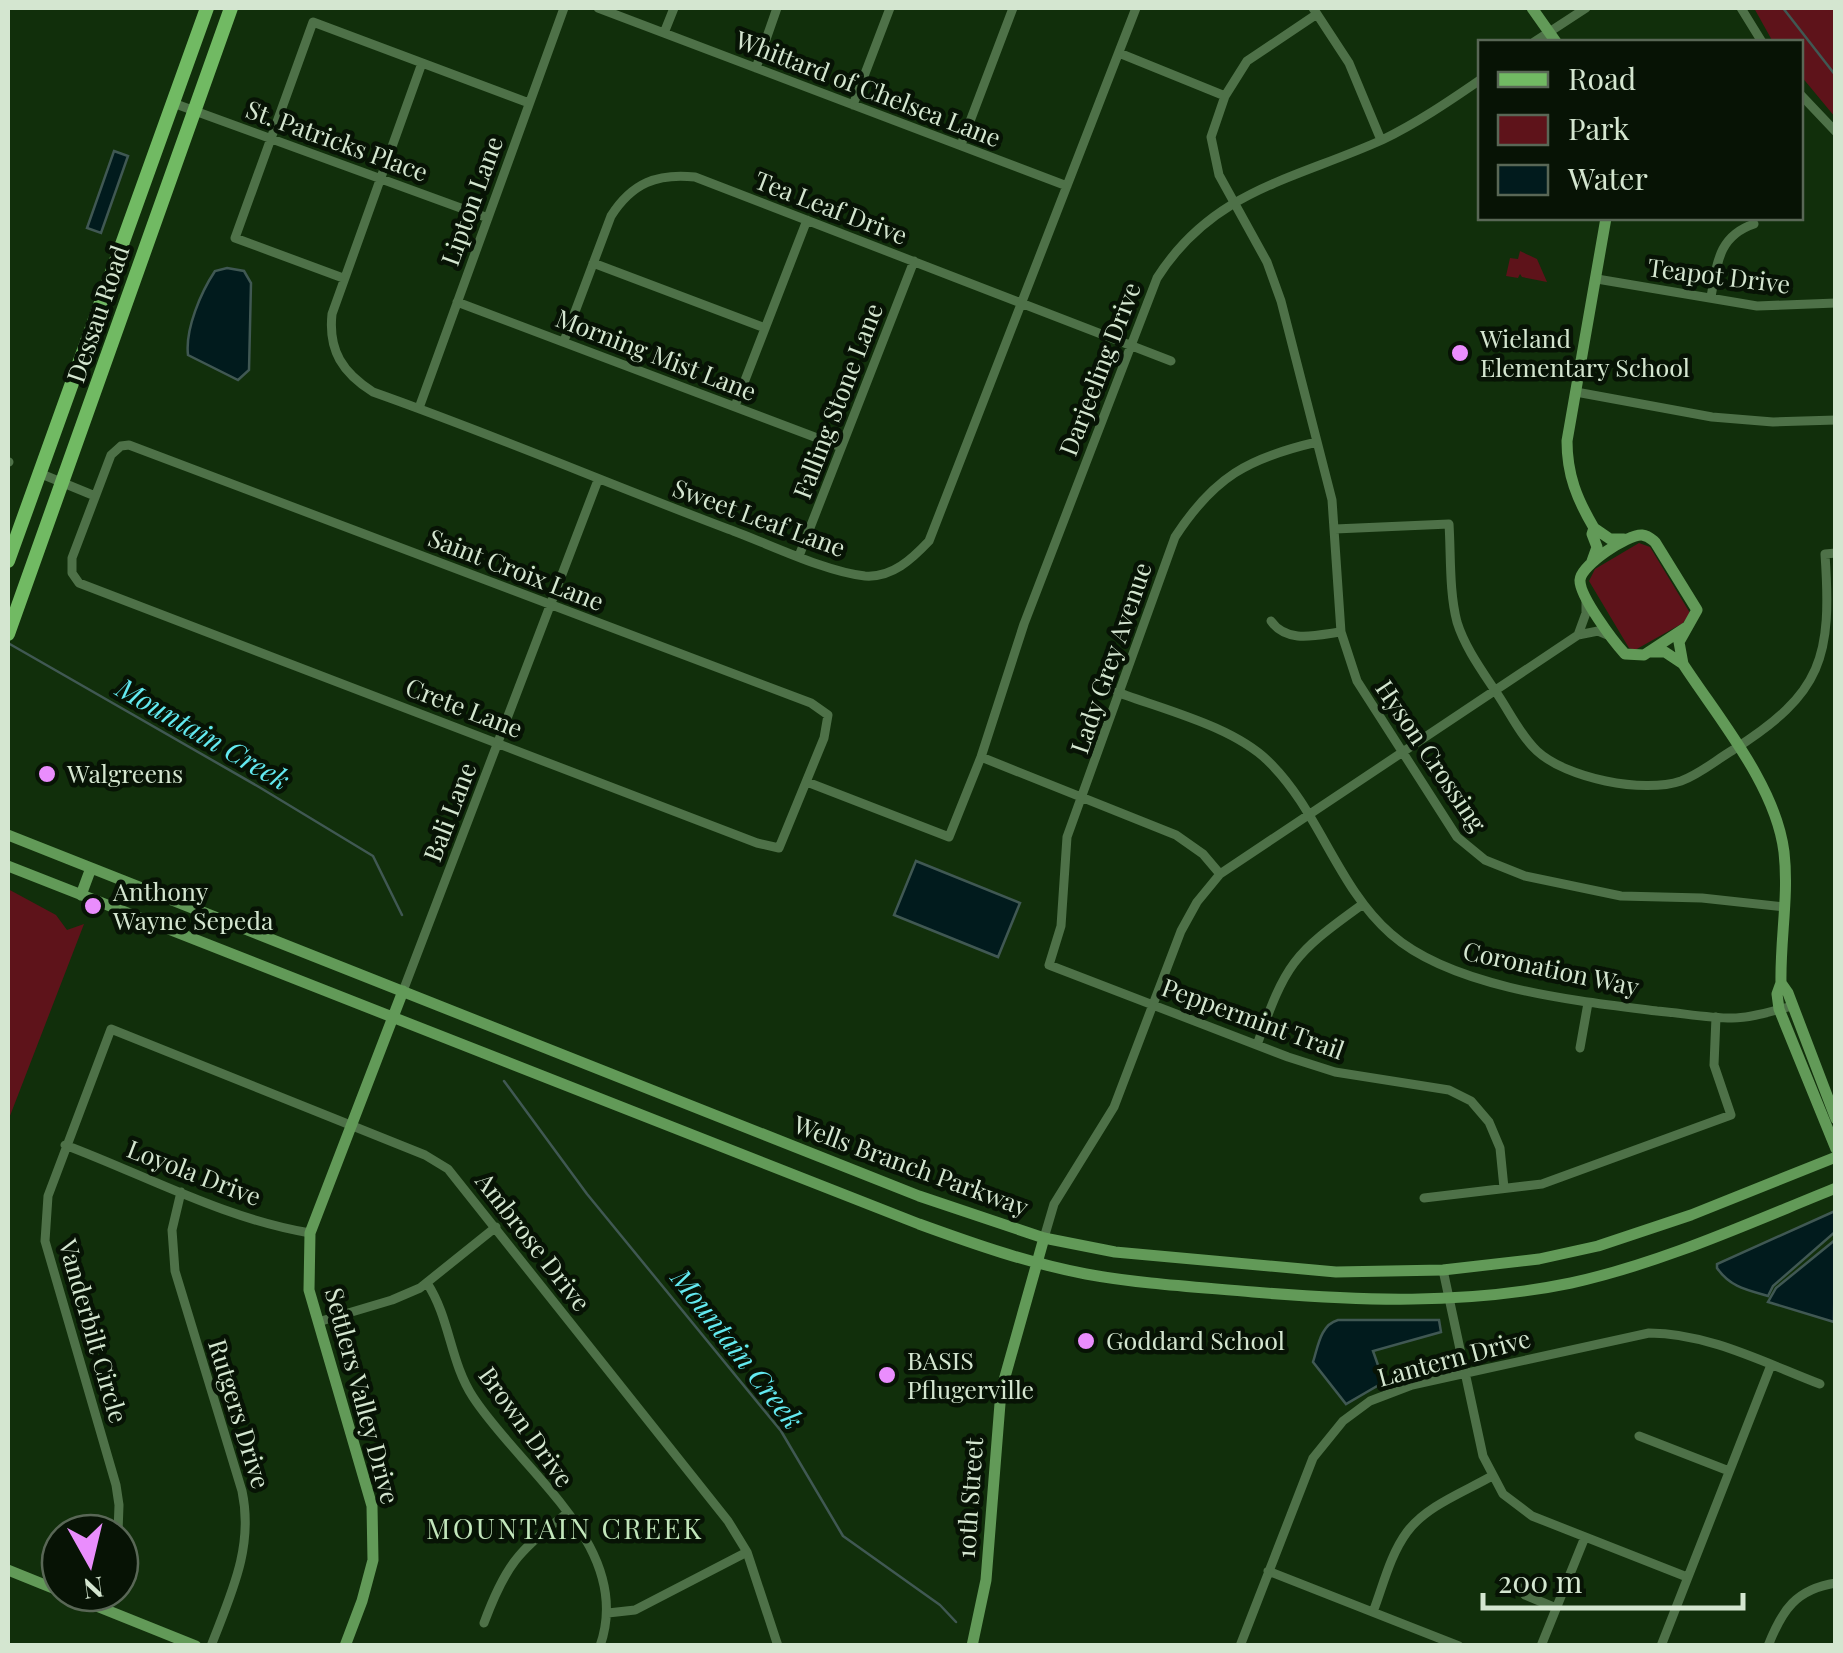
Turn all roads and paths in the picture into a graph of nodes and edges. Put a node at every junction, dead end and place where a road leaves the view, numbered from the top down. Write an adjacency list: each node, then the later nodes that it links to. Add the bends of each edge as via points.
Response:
1 (206, 8): 23 (main road, Dessau Road)
2 (231, 8): 26 (main road, Dessau Road)
3 (564, 8): 24 (street, Lipton Lane)
4 (598, 8): 14 (street, Whittard of Chelsea Lane)
5 (674, 8): 14 (street)
6 (777, 8): 19 (street)
7 (890, 8): 25 (street)
8 (1013, 8): 30 (street)
9 (1136, 8): 17 (street, Sweet Leaf Lane)
10 (1532, 8): 15 (main road)
11 (1586, 8): 15 (street)
12 (1741, 8): 16 (street)
13 (1315, 11): 21 (street, via 1247,61); 29 (street, via 1349,63)
14 (664, 33): 19 (street, Whittard of Chelsea Lane)
15 (1552, 37)
16 (1761, 40)
17 (1119, 53): 21 (street); 32 (street, Sweet Leaf Lane)
18 (422, 63): 24 (street); 28 (street, via 312,22); 31 (street, Sweet Leaf Lane)
19 (756, 68): 25 (street, Whittard of Chelsea Lane)
20 (1478, 81): 29 (street, Darjeeling Drive)
21 (1225, 96): 33 (street, Hyson Crossing, via 1212,137 1213,159)
22 (1803, 97): 27 (street)
23 (172, 103): 26 (street, St. Patricks Place); 56 (main road, Dessau Road)
24 (529, 103): 34 (street, Lipton Lane)
25 (853, 104): 30 (street, Whittard of Chelsea Lane)
26 (193, 110): 28 (street, St. Patricks Place); 58 (main road, Dessau Road)
27 (1836, 132)
28 (271, 138): 31 (street, St. Patricks Place); 40 (street, via 235,238)
29 (1381, 140): 33 (street, Darjeeling Drive)
30 (961, 145): 32 (street, Whittard of Chelsea Lane)
31 (379, 178): 34 (street, St. Patricks Place); 40 (street, Sweet Leaf Lane)
32 (1067, 186): 44 (street, Sweet Leaf Lane)
33 (1233, 202): 48 (street, Darjeeling Drive, via 1200,224 1171,256); 54 (street, Hyson Crossing, via 1281,300)
34 (488, 218): 43 (street, Lipton Lane)
35 (807, 220): 38 (street, Tea Leaf Drive); 39 (street, Tea Leaf Drive, via 695,177 658,176 622,198); 46 (street)
36 (1606, 220): 41 (main road)
37 (1754, 224): 42 (street, via 1738,230 1720,254)
38 (914, 262): 44 (street, Tea Leaf Drive); 55 (street, Falling Stone Lane)
39 (593, 263): 46 (street); 47 (street, Tea Leaf Drive)
40 (343, 278): 52 (street, Sweet Leaf Lane, via 330,326 338,360 373,392)
41 (1596, 279): 42 (street, Teapot Drive); 50 (main road)
42 (1712, 297): 45 (street, Teapot Drive, via 1772,308)
43 (457, 302): 47 (street, Morning Mist Lane); 52 (street, Lipton Lane)
44 (1022, 303): 48 (street, Tea Leaf Drive); 64 (street, Sweet Leaf Lane, via 929,540 908,562 868,576)
45 (1836, 303)
46 (765, 328): 51 (street)
47 (564, 341): 51 (street, Morning Mist Lane)
48 (1131, 346): 49 (street, Tea Leaf Drive); 83 (street, Darjeeling Drive, via 1024,624)
49 (1171, 361)
50 (1576, 392): 53 (street, via 1712,417); 60 (main road, via 1567,462 1574,493)
51 (734, 406): 55 (street, Morning Mist Lane)
52 (419, 408): 57 (street, Sweet Leaf Lane)
53 (1836, 420)
54 (1317, 442): 61 (street, Hyson Crossing); 79 (street, Lady Grey Avenue, via 1252,461 1195,506 1175,537)
55 (841, 447): 64 (street, Falling Stone Lane)
56 (39, 473): 58 (street); 65 (main road, Dessau Road)
57 (598, 480): 64 (street, Sweet Leaf Lane); 68 (street, Bali Lane)
58 (62, 482): 59 (street); 72 (main road, Dessau Road)
59 (95, 496): 68 (street, Saint Croix Lane, via 111,455 121,446 140,447); 80 (street, Crete Lane, via 72,558 79,583)
60 (1594, 528): 62 (main road, via 1610,539); 66 (main road)
61 (1335, 529): 71 (street, Hyson Crossing); 78 (street, via 1449,524 1456,620)
62 (1628, 539): 66 (main road); 70 (main road, via 1638,535 1655,542 1694,602 1695,617)
63 (1836, 553): 75 (street, via 1825,554)
64 (799, 556)
65 (8, 561)
66 (1591, 562): 67 (main road, via 1580,578)
67 (1585, 596): 73 (street); 74 (main road)
68 (550, 604): 80 (street, Bali Lane); 84 (street, Saint Croix Lane, via 811,703 828,716)
69 (1272, 620): 71 (street, via 1293,636)
70 (1685, 628): 76 (main road); 77 (main road, via 1679,642)
71 (1341, 632): 82 (street, Hyson Crossing, via 1357,681)
72 (8, 634)
73 (1578, 635): 74 (street); 78 (street)
74 (1612, 638): 76 (main road, via 1626,654)
75 (1829, 649): 81 (street, via 1795,704)
76 (1648, 653): 77 (main road, via 1664,652)
77 (1683, 664): 81 (main road)
78 (1495, 690): 81 (street, via 1536,750 1577,773 1662,786 1693,776); 82 (street)
79 (1118, 692): 85 (street, Lady Grey Avenue); 86 (street, Coronation Way, via 1252,748 1284,779)
80 (498, 742): 84 (street, Crete Lane, via 779,848); 95 (street, Bali Lane)
81 (1737, 747): 93 (main road, via 1781,834)
82 (1401, 753): 86 (street); 93 (street, Hyson Crossing, via 1457,836 1504,869 1620,896)
83 (981, 758): 84 (street, Darjeeling Drive, via 949,838); 85 (street)
84 (806, 782)
85 (1083, 798): 90 (street, via 1176,834); 94 (street, Lady Grey Avenue, via 1067,837 1061,926)
86 (1306, 814): 90 (street); 92 (street, Coronation Way)
87 (8, 835): 89 (main road, Wells Branch Parkway)
88 (8, 866): 91 (main road, Wells Branch Parkway)
89 (92, 868): 91 (main road); 95 (main road, Wells Branch Parkway)
90 (1220, 874): 97 (street, via 1181,931)
91 (81, 894): 100 (main road, Wells Branch Parkway)
92 (1363, 904): 96 (street, Coronation Way, via 1422,957); 102 (street, via 1291,963)
93 (1785, 907): 98 (main road, via 1777,994)
94 (1049, 965): 97 (street, Peppermint Trail)
95 (404, 990): 100 (main road, Settlers Valley Drive); 115 (main road, Wells Branch Parkway, via 919,1196)
96 (1588, 1003): 99 (street, Coronation Way); 103 (street)
97 (1152, 1004): 102 (street, Peppermint Trail); 115 (street, via 1114,1107 1054,1204)
98 (1785, 1007): 99 (street, Coronation Way); 104 (main road); 107 (main road)
99 (1716, 1017): 109 (street, via 1714,1064 1731,1114 1568,1177)
100 (393, 1018): 105 (main road, Settlers Valley Drive); 116 (main road, Wells Branch Parkway, via 919,1224)
101 (112, 1029): 105 (street, Ambrose Drive); 106 (street, Vanderbilt Circle)
102 (1257, 1045): 109 (street, Peppermint Trail, via 1336,1072 1449,1090 1470,1101 1500,1148)
103 (1580, 1048)
104 (1836, 1119)
105 (351, 1125): 113 (street, Ambrose Drive, via 448,1169); 114 (main road, Settlers Valley Drive)
106 (66, 1145): 111 (street, Loyola Drive); 127 (street, Vanderbilt Circle, via 48,1196 44,1241)
107 (1836, 1149)
108 (1836, 1157): 117 (main road, Wells Branch Parkway, via 1598,1246)
109 (1504, 1188): 112 (street)
110 (1836, 1188): 119 (main road, Wells Branch Parkway, via 1617,1271)
111 (181, 1192): 114 (street, Loyola Drive); 143 (street, Rutgers Drive, via 172,1230 175,1271 247,1519 244,1553)
112 (1424, 1198)
113 (496, 1227): 118 (street); 130 (street, Ambrose Drive)
114 (310, 1233): 120 (main road, Settlers Valley Drive, via 309,1290)
115 (1044, 1238): 116 (main road, 10th Street); 117 (main road, Wells Branch Parkway, via 1115,1252 1336,1272)
116 (1036, 1262): 119 (main road, Wells Branch Parkway, via 1232,1290); 147 (main road, 10th Street, via 1001,1390 986,1580)
117 (1442, 1270): 119 (street)
118 (427, 1283): 120 (street); 128 (street, Brown Drive, via 474,1398)
119 (1447, 1300): 122 (street)
120 (318, 1322): 144 (main road, Settlers Valley Drive, via 372,1506 373,1560)
121 (1770, 1365): 122 (street, Lantern Drive, via 1700,1339 1648,1333); 123 (street, Lantern Drive); 125 (street)
122 (1463, 1373): 126 (street); 132 (street, Lantern Drive, via 1388,1392 1343,1421 1313,1458)
123 (1820, 1384)
124 (1639, 1436): 125 (street)
125 (1729, 1471): 133 (street)
126 (1492, 1476): 129 (street, via 1520,1510); 139 (street, via 1409,1529)
127 (119, 1513)
128 (566, 1514): 138 (street, Brown Drive, via 598,1560); 141 (street, via 512,1560)
129 (1585, 1536): 133 (street); 137 (street)
130 (747, 1552): 138 (street, via 634,1610); 146 (street, Ambrose Drive)
131 (8, 1570): 135 (main road)
132 (1268, 1571): 139 (street); 148 (street, Lantern Drive)
133 (1687, 1577): 151 (street)
134 (1514, 1582): 137 (street, via 1524,1596)
135 (40, 1583)
136 (1836, 1583): 152 (street, via 1801,1593 1788,1605)
137 (1556, 1608): 150 (street)
138 (608, 1612): 145 (street, Brown Drive)
139 (1372, 1612): 149 (street)
140 (125, 1613): 142 (main road)
141 (484, 1624)
142 (196, 1646)
143 (212, 1646)
144 (345, 1646)
145 (600, 1646)
146 (778, 1646)
147 (972, 1646)
148 (1240, 1646)
149 (1459, 1646)
150 (1541, 1646)
151 (1661, 1646)
152 (1768, 1646)

